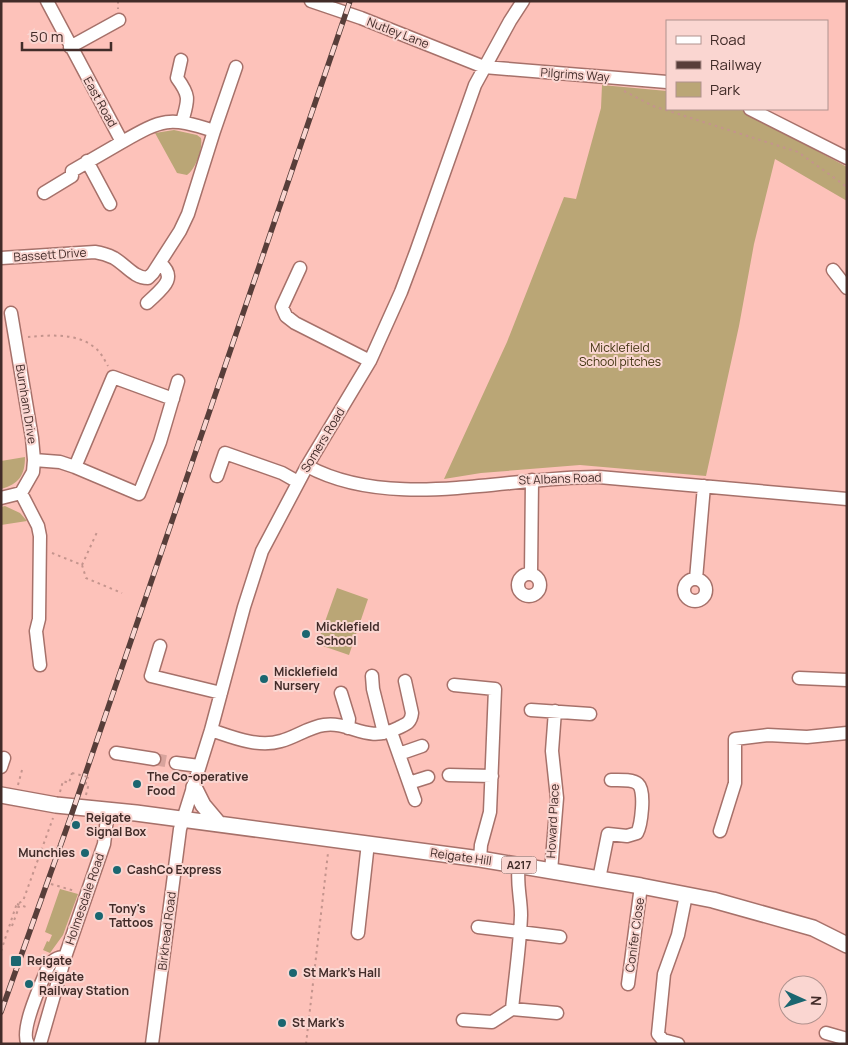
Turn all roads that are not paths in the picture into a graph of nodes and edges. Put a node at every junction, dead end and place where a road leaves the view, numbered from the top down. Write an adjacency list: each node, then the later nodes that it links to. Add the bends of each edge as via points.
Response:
1 (47, 1): 5 (street, East Road)
2 (311, 1): 8 (street, Nutley Lane)
3 (523, 1): 8 (street, Somers Road)
4 (119, 20): 5 (street)
5 (70, 47): 13 (street, East Road)
6 (181, 60): 11 (street, via 177,78 187,93)
7 (236, 67): 12 (street)
8 (484, 67): 9 (street, Pilgrims Way); 25 (street, Somers Road, via 401,292)
9 (666, 82)
10 (752, 110): 14 (street)
11 (182, 122): 12 (street, East Road); 13 (street, East Road, via 152,126)
12 (214, 131): 19 (street, Bassett Drive, via 188,214)
13 (122, 142): 15 (street)
14 (847, 158)
15 (87, 161): 16 (street, via 72,171 72,176); 17 (street)
16 (44, 193)
17 (110, 204)
18 (1, 258): 19 (street, Bassett Drive, via 95,252 115,258 141,278 148,278)
19 (160, 263): 23 (street, via 167,269 169,277)
20 (300, 268): 25 (street, via 282,306 286,316)
21 (833, 270): 22 (street)
22 (847, 288)
23 (147, 303)
24 (12, 313): 28 (street, Burnham Drive)
25 (370, 361): 29 (street, Somers Road)
26 (178, 380): 27 (street)
27 (173, 399): 30 (street, via 113,377); 30 (street, via 160,442 138,494)
28 (34, 460): 30 (street); 35 (street, Burnham Drive, via 33,472)
29 (307, 466): 32 (street, St Albans Road, via 347,481 391,489); 33 (street, Somers Road)
30 (75, 467)
31 (217, 476): 33 (street, via 225,453)
32 (532, 480): 34 (street, St Albans Road, via 574,476); 38 (street)
33 (298, 482): 48 (street, Somers Road, via 262,550)
34 (704, 486): 37 (street, St Albans Road); 39 (street)
35 (21, 493): 36 (street); 41 (street, via 38,526 39,619 36,631)
36 (1, 498)
37 (847, 499)
38 (531, 574)
39 (696, 579)
40 (160, 646): 48 (street, via 150,676)
41 (40, 665)
42 (372, 676): 54 (street, via 373,689)
43 (799, 678): 44 (street)
44 (847, 680)
45 (405, 681): 54 (street, via 412,718 406,725)
46 (454, 685): 63 (street, via 496,689)
47 (341, 692): 52 (street)
48 (220, 693): 53 (street, Somers Road)
49 (531, 710): 50 (street)
50 (555, 711): 51 (street); 77 (street, Howard Place, via 552,752 557,798)
51 (590, 714)
52 (348, 728): 53 (street, via 326,724 281,741 262,743); 54 (street, via 373,734)
53 (211, 730): 61 (street, Somers Road)
54 (388, 733): 58 (street)
55 (847, 733): 73 (street, via 808,738 768,735 736,739 735,783)
56 (422, 746): 58 (street)
57 (116, 753): 59 (street)
58 (399, 754): 66 (street)
59 (154, 759)
60 (176, 763): 61 (street)
61 (200, 766): 67 (street, Somers Road)
62 (449, 774): 63 (street)
63 (492, 776): 75 (street, via 489,822)
64 (428, 777): 66 (street)
65 (611, 780): 78 (street, via 636,782 640,787 640,829 637,834 627,836 608,834)
66 (409, 783): 69 (street)
67 (194, 788): 71 (street, Somers Road); 72 (main road)
68 (1, 795): 70 (main road, Reigate Hill / A217)
69 (415, 800)
70 (108, 810): 71 (main road, Reigate Hill / A217); 86 (street, Holmesdale Road, via 104,844)
71 (183, 819): 72 (main road, Reigate Hill / A217); 95 (street, Birkhead Road)
72 (219, 824): 74 (main road, Reigate Hill / A217)
73 (720, 831)
74 (368, 844): 75 (main road, Reigate Hill / A217); 83 (street)
75 (480, 859): 76 (main road, Reigate Hill / A217)
76 (519, 865): 77 (main road, Reigate Hill / A217); 82 (street)
77 (550, 871): 78 (main road, Reigate Hill / A217)
78 (599, 879): 79 (main road, Reigate Hill / A217)
79 (641, 886): 80 (main road, Reigate Hill / A217); 87 (street, Conifer Close)
80 (686, 895): 85 (main road, Reigate Hill / A217, via 813,928); 96 (street, via 678,935 664,974 658,1034 663,1040)
81 (478, 927): 82 (street)
82 (520, 932): 84 (street); 88 (street)
83 (358, 933)
84 (560, 937)
85 (847, 945)
86 (65, 957): 93 (street, via 52,961 48,967 27,1024 25,1036); 94 (street, Holmesdale Road)
87 (628, 984)
88 (512, 1009): 89 (street); 90 (street, via 492,1022)
89 (557, 1013)
90 (464, 1020)
91 (826, 1033): 92 (street)
92 (847, 1039)
93 (28, 1044)
94 (40, 1044)
95 (152, 1044)
96 (678, 1044)

